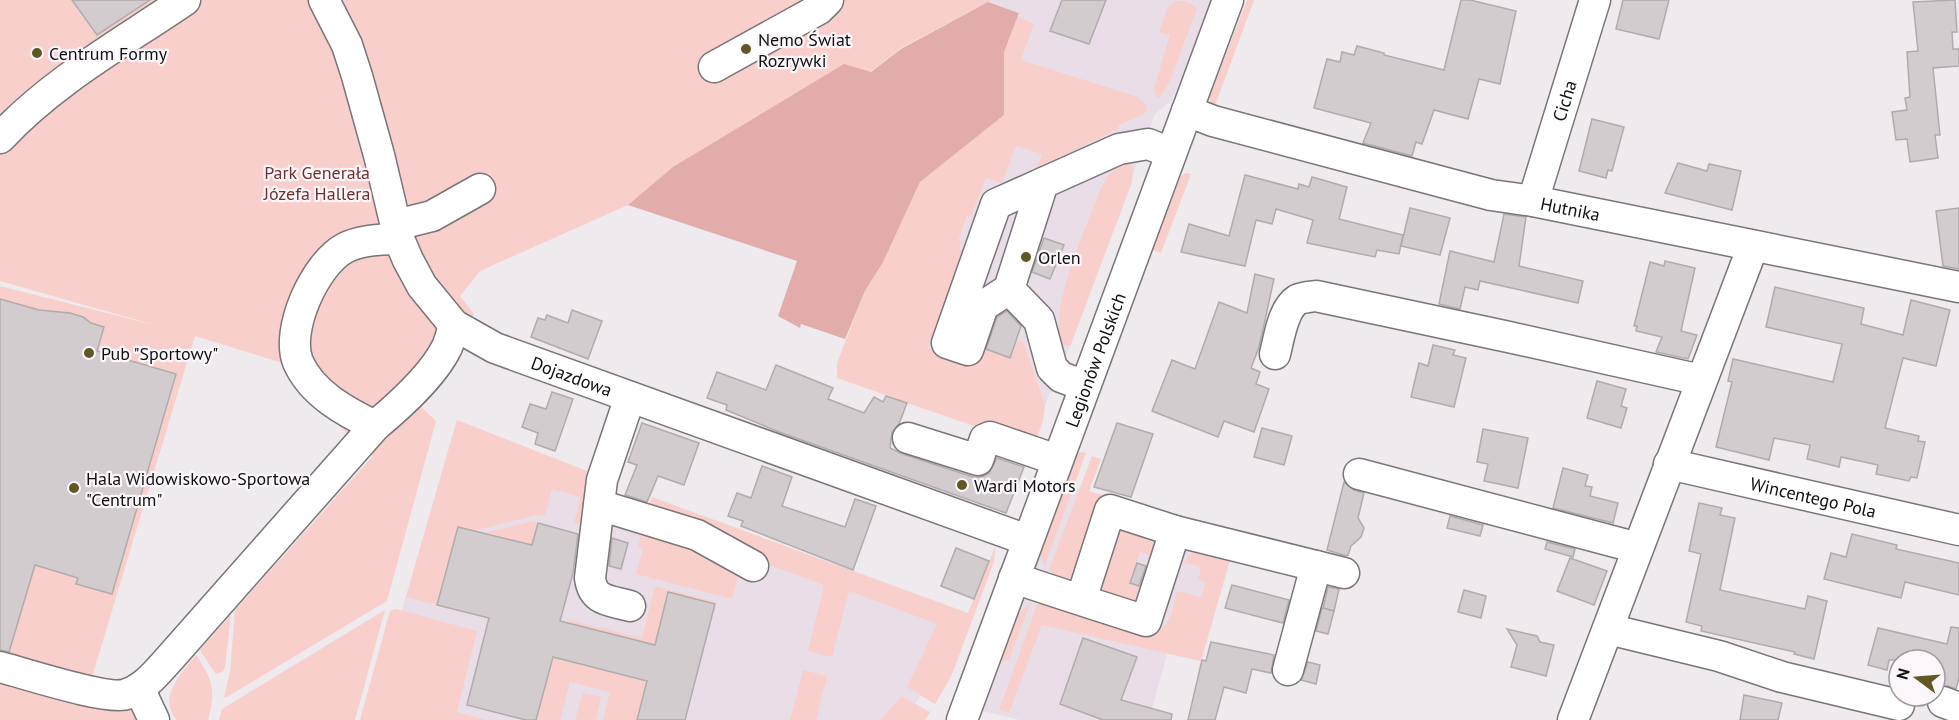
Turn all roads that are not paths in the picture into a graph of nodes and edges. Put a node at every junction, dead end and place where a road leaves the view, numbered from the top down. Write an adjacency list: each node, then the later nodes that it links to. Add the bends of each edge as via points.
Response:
1 (185, 0): 8 (street, via 67,79)
2 (324, 0): 13 (street, Dojazdowa, via 347,45 357,76)
3 (828, 0): 6 (street, via 819,9)
4 (1228, 0): 7 (street, Legionów Polskich)
5 (1595, 0): 12 (street, Cicha)
6 (714, 67)
7 (1187, 111): 9 (street, Legionów Polskich); 12 (street, Hutnika, via 1491,195)
8 (0, 138)
9 (1171, 153): 10 (street, via 1148,144 1119,148); 20 (street, Legionów Polskich)
10 (1044, 183): 16 (street); 16 (street, via 996,204 947,343 968,350 983,306)
11 (480, 189): 13 (street)
12 (1533, 201): 14 (street, Hutnika)
13 (398, 232): 17 (street, Dojazdowa, via 422,286); 22 (street, via 351,245 337,253 320,270 298,325 296,350 306,375 340,408)
14 (1753, 246): 15 (street, Hutnika); 19 (street)
15 (1959, 287)
16 (1009, 289): 20 (street, via 1039,320 1052,368 1061,377)
17 (454, 325): 21 (street, Dojazdowa, via 495,348); 22 (street, via 433,368)
18 (1275, 354): 19 (street, via 1288,310 1295,301 1316,296)
19 (1701, 380): 25 (street)
20 (1085, 386): 24 (street, Legionów Polskich)
21 (630, 397): 27 (street, via 602,480); 30 (street, Dojazdowa)
22 (375, 426): 39 (street)
23 (908, 438): 24 (street, via 978,460 985,439 990,437)
24 (1057, 460): 30 (street, Legionów Polskich)
25 (1669, 464): 28 (street, Wincentego Pola); 31 (street)
26 (1359, 474): 31 (street)
27 (599, 505): 32 (street, via 697,535); 35 (street, via 592,589 599,597)
28 (1959, 530)
29 (1175, 531): 34 (street, via 1146,621); 34 (street, via 1110,510); 38 (street, via 1330,569)
30 (1027, 540): 33 (street, Legionów Polskich)
31 (1638, 548): 36 (street)
32 (753, 566)
33 (1014, 578): 34 (street); 42 (street, Legionów Polskich)
34 (1081, 600)
35 (630, 606)
36 (1608, 629): 40 (street); 43 (street)
37 (0, 667): 39 (street, via 104,695 126,695)
38 (1288, 670)
39 (139, 688): 41 (street)
40 (1887, 702)
41 (154, 720)
42 (962, 720)
43 (1573, 720)

